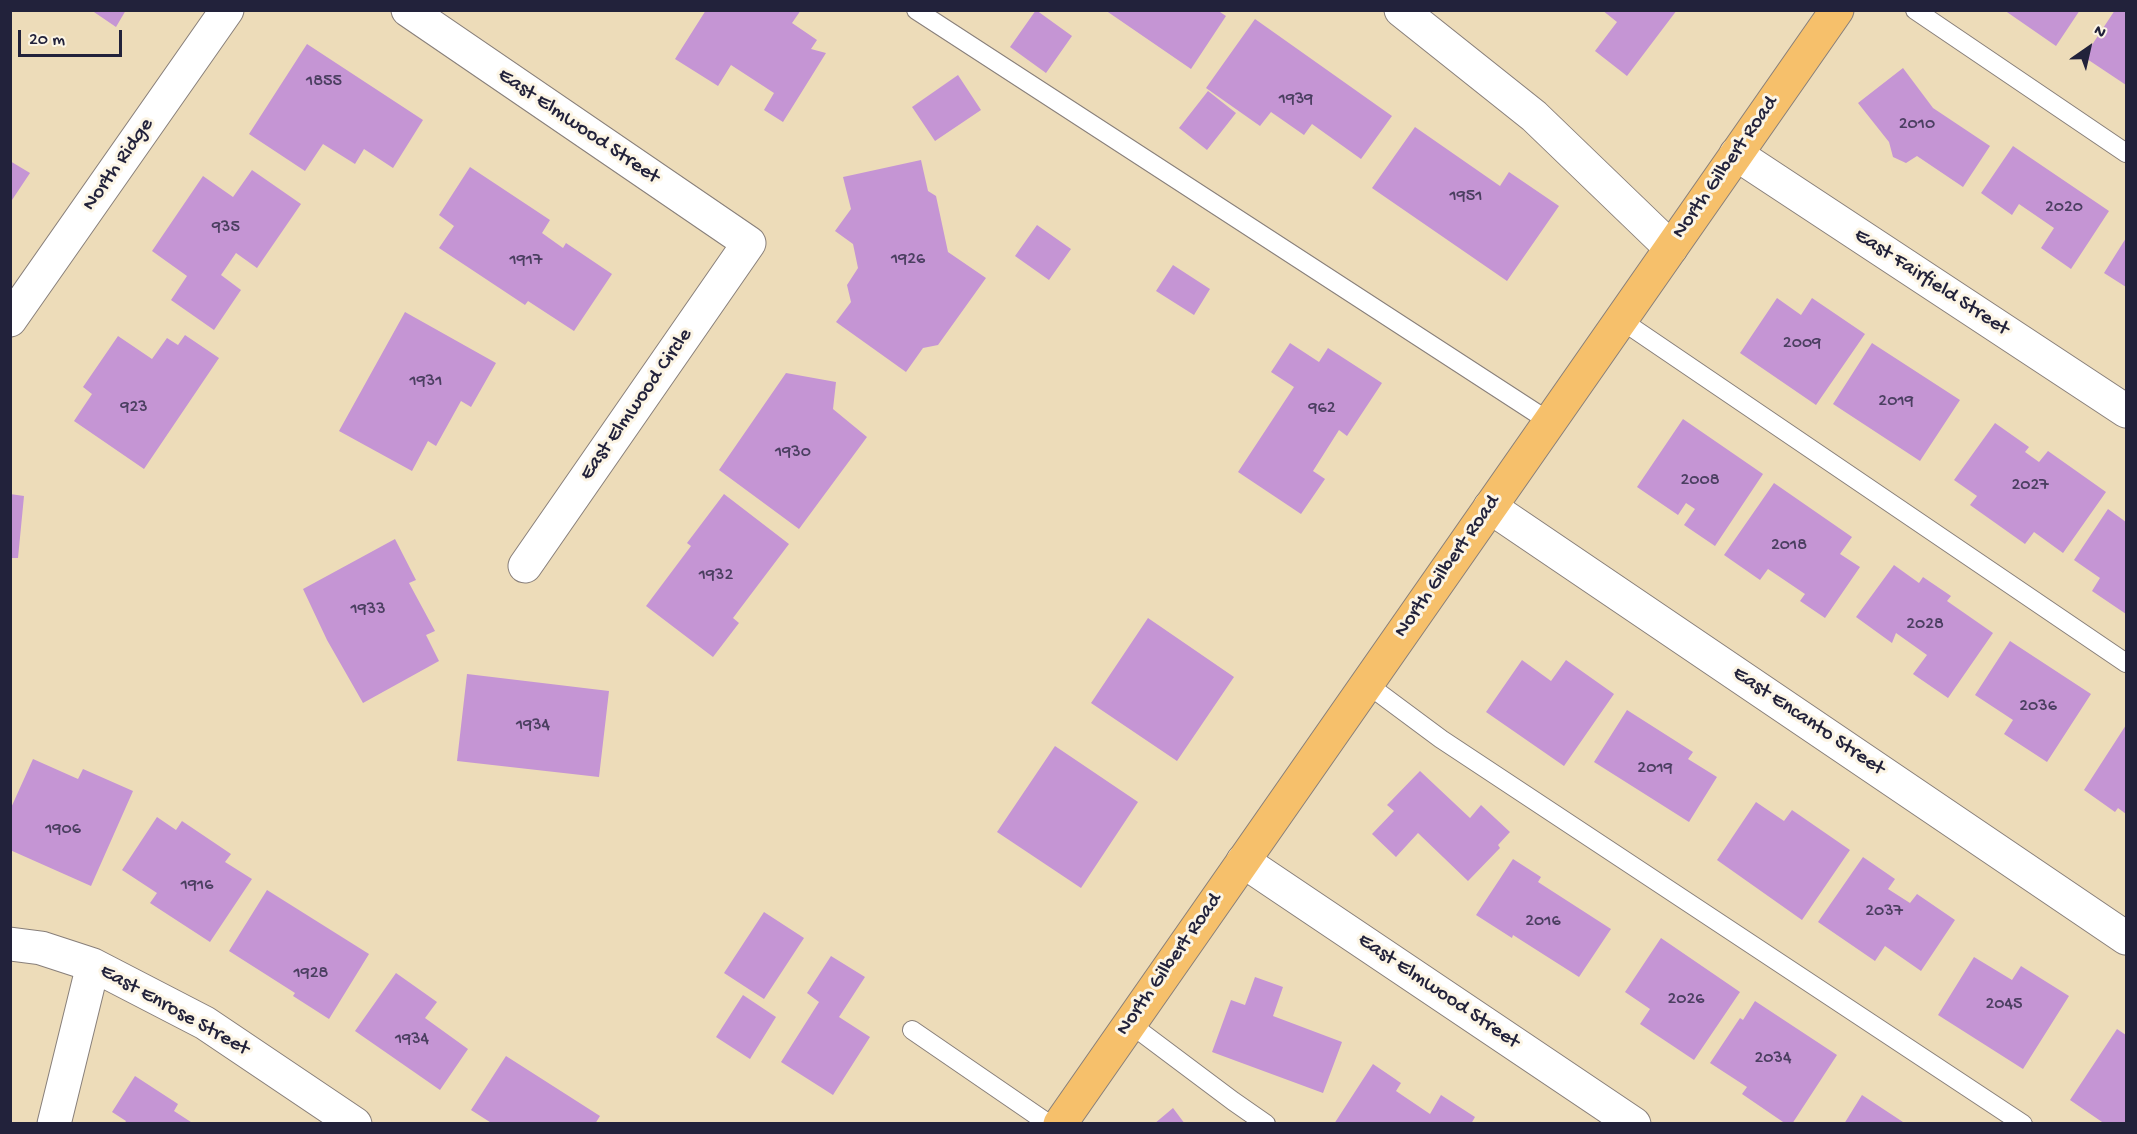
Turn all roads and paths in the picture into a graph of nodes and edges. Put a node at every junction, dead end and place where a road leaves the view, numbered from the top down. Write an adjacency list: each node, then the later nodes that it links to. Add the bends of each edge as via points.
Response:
1 (227, 10): 11 (street, North Ridge)
2 (408, 10): 9 (street, East Elmwood Street)
3 (916, 10): 14 (lane)
4 (1401, 10): 10 (street, via 1534,116)
5 (1837, 10): 8 (main road, North Gilbert Road)
6 (1915, 10): 7 (lane)
7 (2127, 153)
8 (1736, 154): 10 (main road, North Gilbert Road); 13 (street, East Fairfield Street)
9 (749, 243): 16 (street, East Elmwood Circle)
10 (1671, 248): 12 (main road, North Gilbert Road)
11 (10, 320)
12 (1620, 320): 14 (main road, North Gilbert Road); 17 (lane)
13 (2127, 411)
14 (1550, 422): 15 (main road, North Gilbert Road)
15 (1490, 507): 18 (main road, North Gilbert Road); 20 (street, East Encanto Street)
16 (525, 566)
17 (2127, 663)
18 (1367, 684): 19 (main road, North Gilbert Road); 31 (lane, via 1442,740)
19 (1243, 861): 23 (main road, North Gilbert Road); 30 (street, East Elmwood Street)
20 (2127, 938)
21 (10, 944): 22 (street, East Enrose Street, via 41,948)
22 (93, 965): 25 (street); 26 (street, East Enrose Street, via 206,1023)
23 (1130, 1023): 28 (main road, North Gilbert Road); 29 (lane)
24 (912, 1030): 27 (lane)
25 (54, 1124)
26 (355, 1124)
27 (1049, 1124)
28 (1060, 1124)
29 (1266, 1124)
30 (1634, 1124)
31 (2024, 1124)

